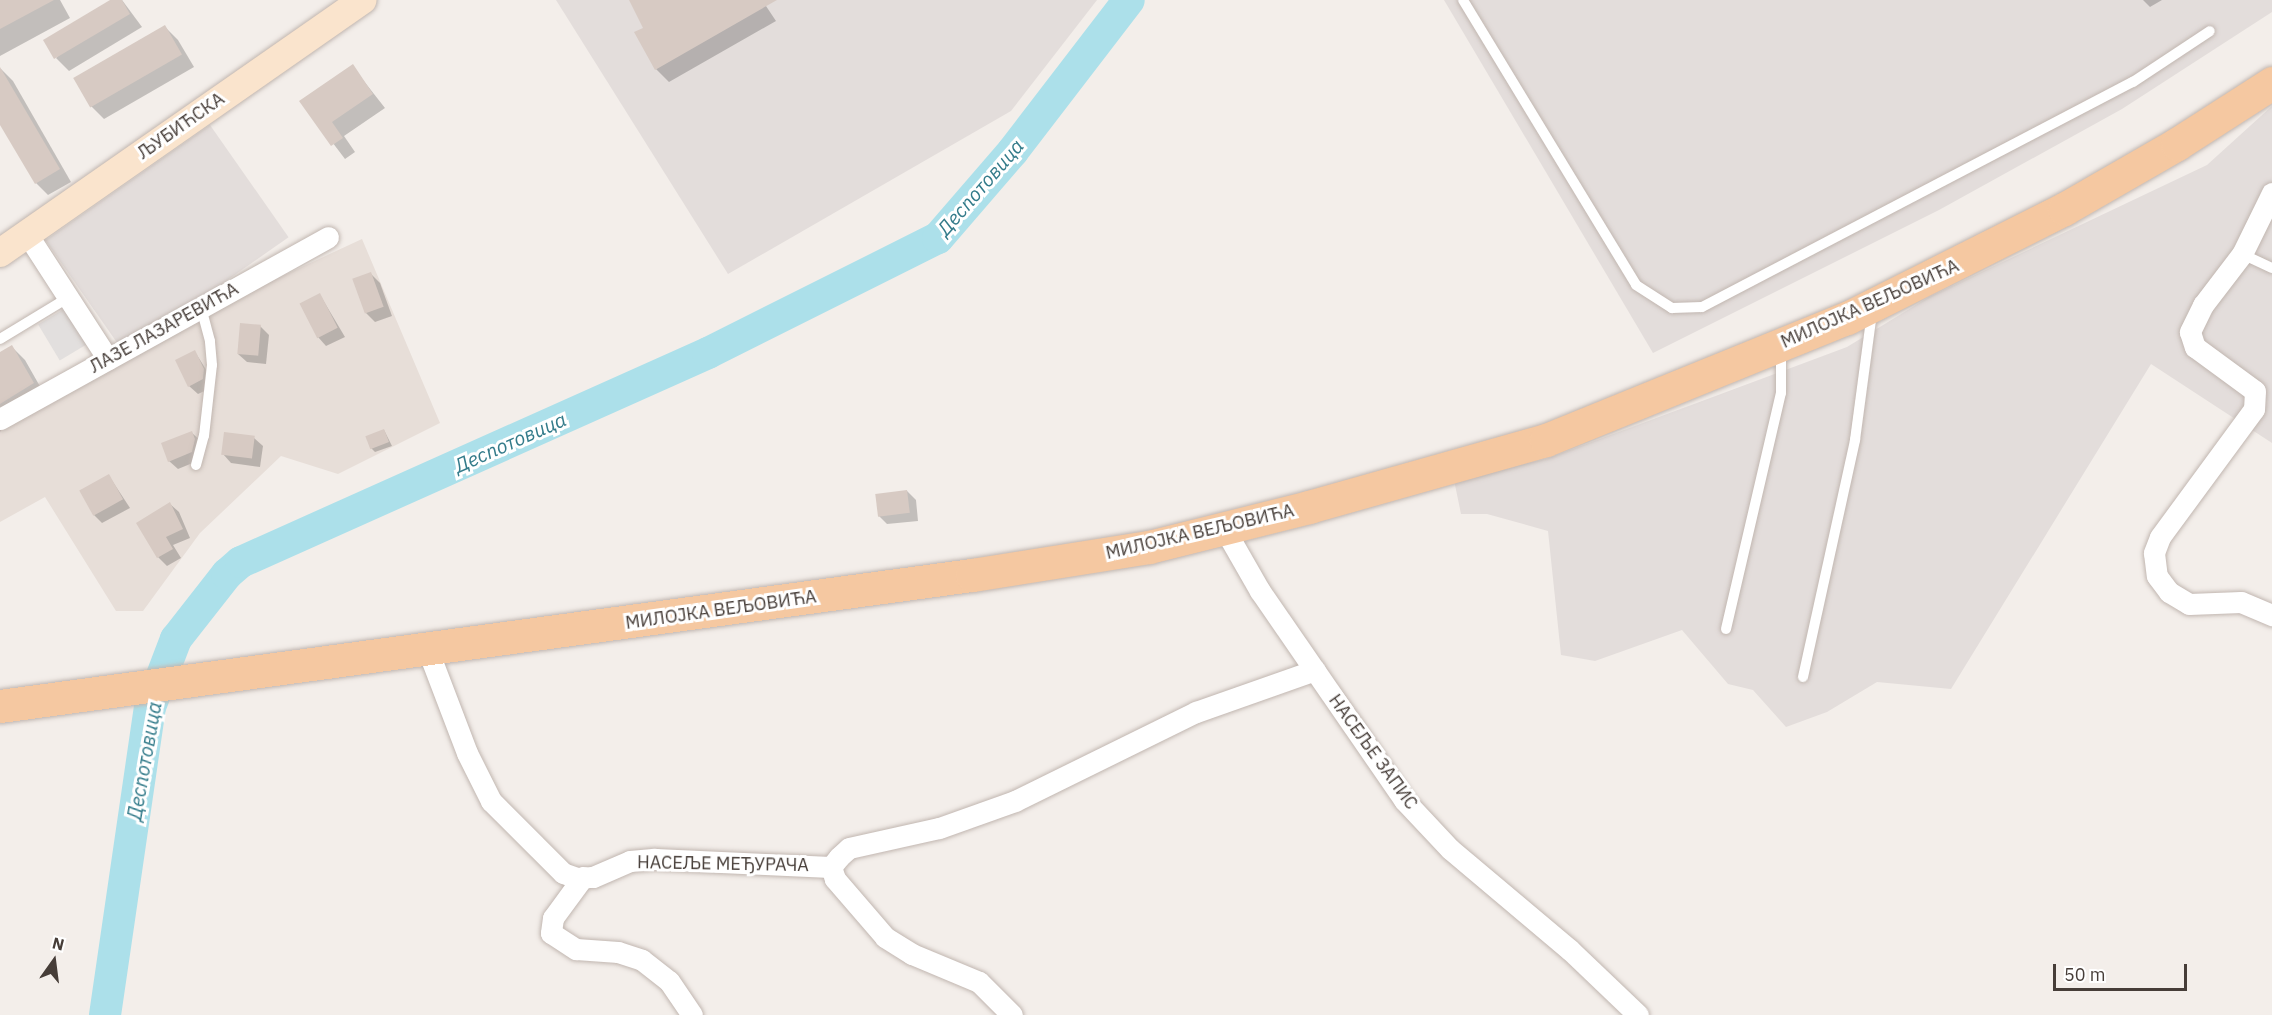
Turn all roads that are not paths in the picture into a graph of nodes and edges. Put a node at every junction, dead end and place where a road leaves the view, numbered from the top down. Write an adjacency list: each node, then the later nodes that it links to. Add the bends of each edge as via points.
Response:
1 (362, 0): 6 (street, ЉУБИЋСКА)
2 (1463, 0): 3 (lane, via 1636,285 1672,308 1701,307 1712,302 2133,82)
3 (2210, 31)
4 (2272, 83): 12 (main road, МИЛОЈКА ВЕЉОВИЋА, via 2064,209)
5 (2272, 193): 9 (street)
6 (27, 234): 8 (street, ЉУБИЋСКА); 11 (street)
7 (328, 237): 13 (street, ЛАЗЕ ЛАЗАРЕВИЋА)
8 (0, 253)
9 (2242, 254): 10 (lane); 20 (street, via 2203,305 2190,332 2195,347 2255,391 2254,409 2160,537 2154,553 2157,576 2169,592 2189,604 2241,602)
10 (2272, 268)
11 (69, 297): 14 (lane); 16 (street)
12 (1872, 306): 15 (main road, МИЛОЈКА ВЕЉОВИЋА); 24 (lane, via 1855,440)
13 (201, 307): 16 (street, ЛАЗЕ ЛАЗАРЕВИЋА); 18 (lane, via 212,365 207,418)
14 (0, 339)
15 (1781, 344): 19 (main road, МИЛОЈКА ВЕЉОВИЋА, via 1546,440); 21 (lane, via 1781,393)
16 (108, 358): 17 (street, ЛАЗЕ ЛАЗАРЕВИЋА)
17 (0, 419)
18 (196, 465)
19 (1225, 530): 22 (main road, МИЛОЈКА ВЕЉОВИЋА, via 972,575); 23 (street, НАСЕЉЕ ЗАПИС, via 1260,591)
20 (2272, 615)
21 (1726, 629)
22 (427, 648): 25 (main road, МИЛОЈКА ВЕЉОВИЋА); 27 (street, via 467,753 491,801 563,873)
23 (1315, 670): 26 (street, НАСЕЉЕ МЕЂУРАЧА, via 1196,712 1015,801 939,828 849,848); 30 (street, НАСЕЉЕ ЗАПИС, via 1404,800 1450,849 1570,950)
24 (1803, 676)
25 (0, 706)
26 (831, 867): 27 (street, НАСЕЉЕ МЕЂУРАЧА, via 655,859 630,861); 29 (street, НАСЕЉЕ МЕЂУРАЧА, via 835,879 885,937 912,954 979,982)
27 (583, 877): 28 (street, via 553,918 551,933 576,949 618,952 642,960 669,981)
28 (692, 1015)
29 (1012, 1015)
30 (1638, 1015)

